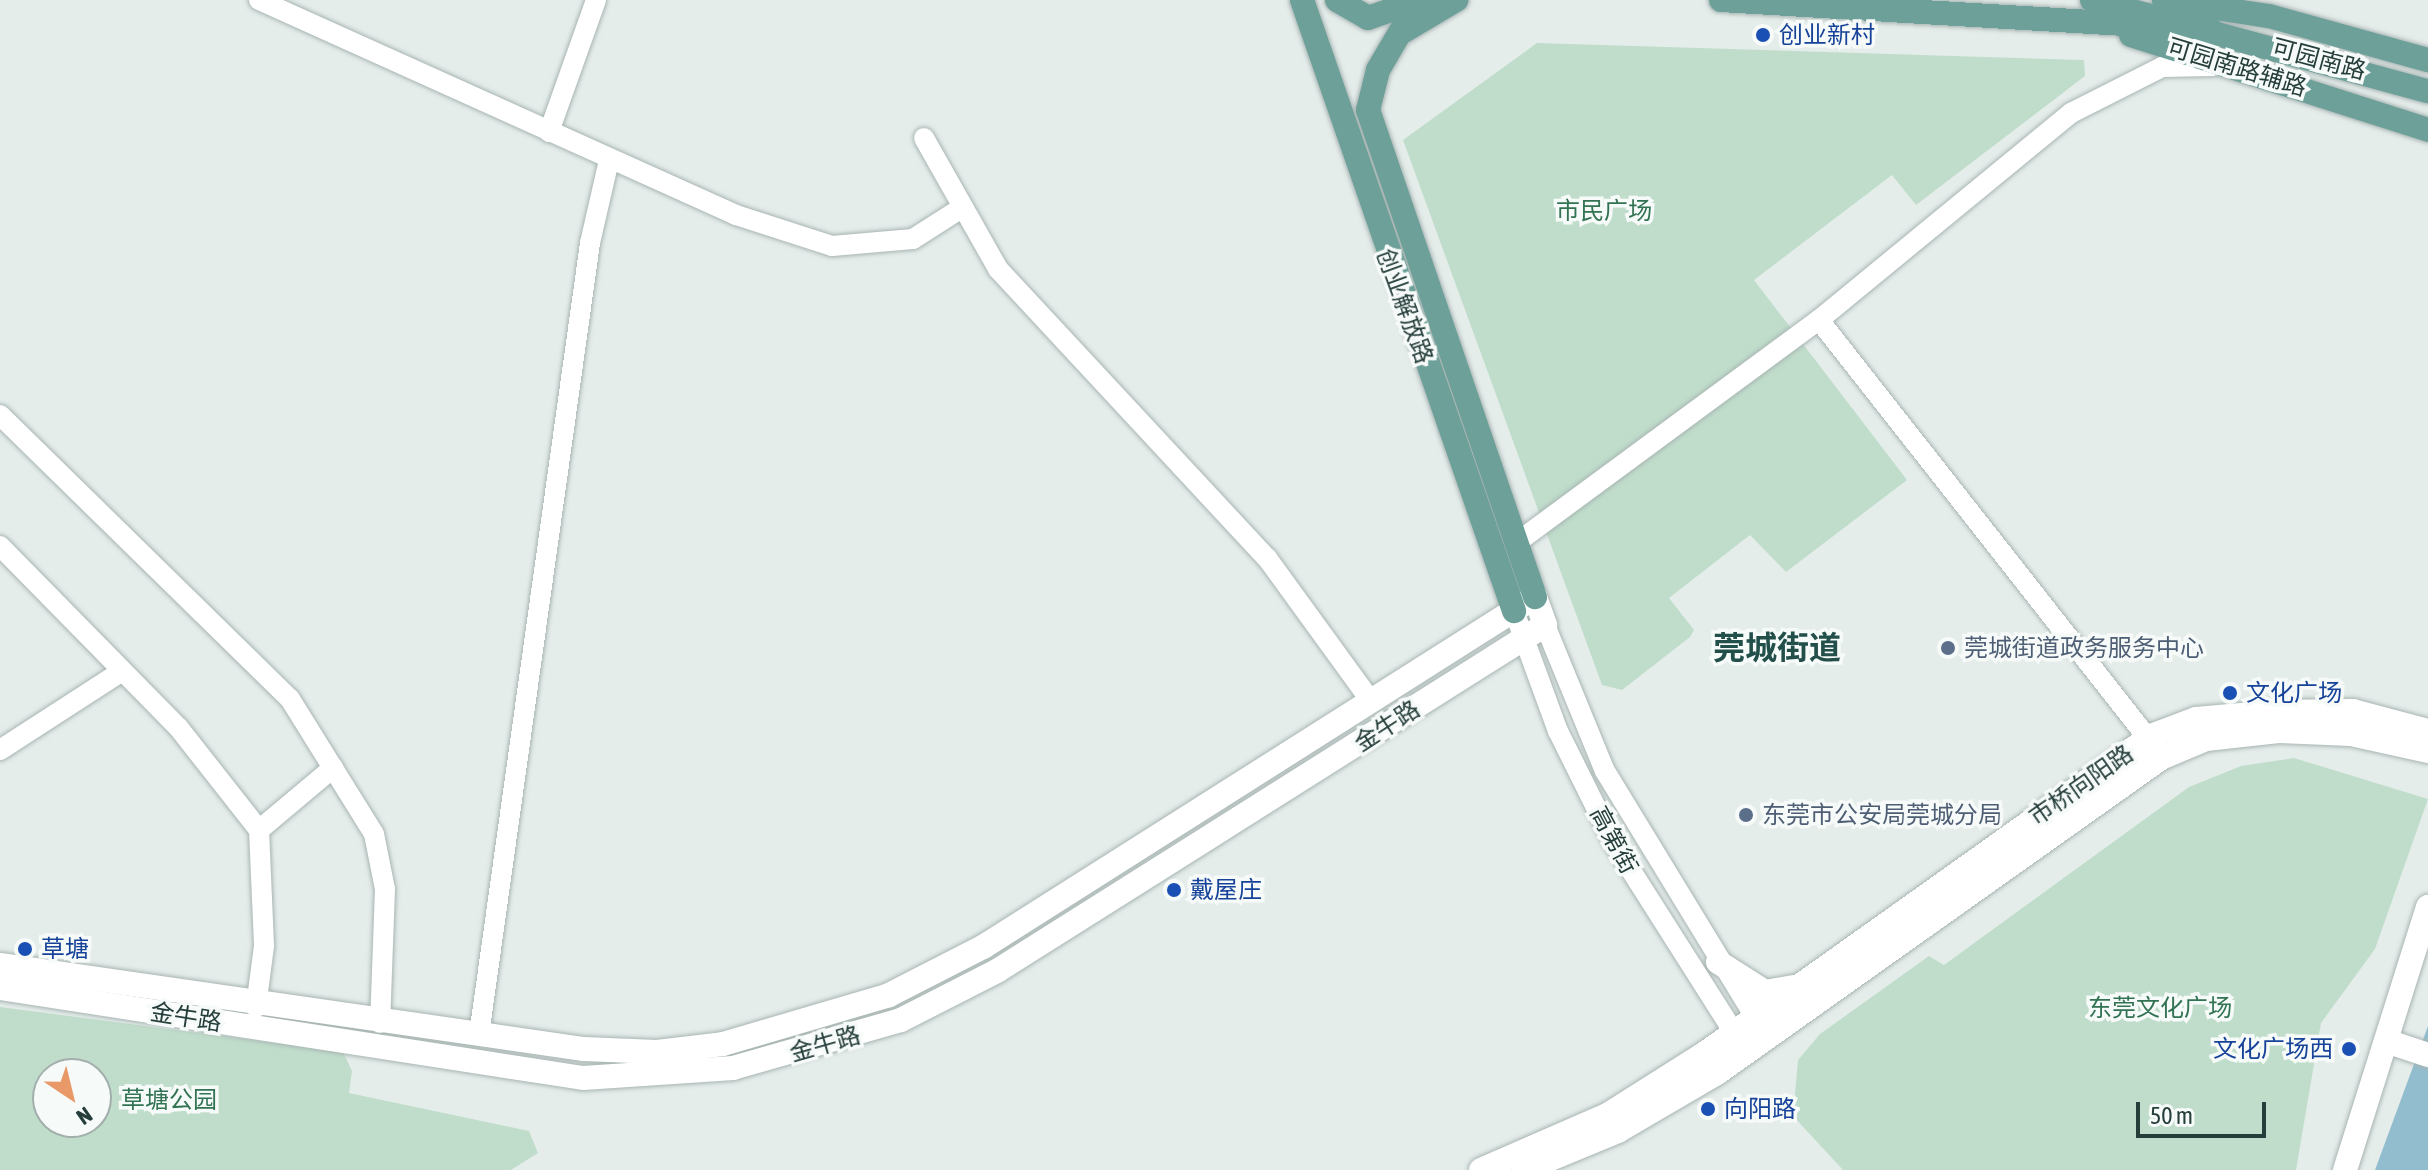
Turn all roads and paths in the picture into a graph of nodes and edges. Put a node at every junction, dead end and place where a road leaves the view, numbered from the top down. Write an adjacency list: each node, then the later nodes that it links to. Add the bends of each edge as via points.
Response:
1 (259, 0): 17 (street)
2 (596, 0): 17 (street)
3 (1302, 0): 26 (main road, 创业解放路)
4 (1337, 0): 5 (main road, via 1368,18)
5 (1419, 0): 12 (main road, 创业解放路)
6 (1456, 0): 12 (main road)
7 (1721, 0): 10 (main road)
8 (2092, 0): 11 (main road)
9 (2179, 1): 13 (main road, 可园南路辅路, via 2269,16)
10 (2042, 21): 11 (main road); 14 (main road, 可园南路辅路, via 2129,35)
11 (2210, 29): 15 (main road, 可园南路)
12 (1402, 32): 23 (main road, 创业解放路, via 1378,70 1368,110)
13 (2428, 60)
14 (2250, 69): 16 (main road, 可园南路辅路); 21 (street, via 2162,67 2117,85 2071,113)
15 (2428, 91)
16 (2428, 130)
17 (549, 132): 19 (street)
18 (924, 138): 20 (street)
19 (609, 160): 20 (street, via 736,215 832,246 913,239); 44 (street, via 590,243)
20 (963, 207): 29 (street, via 998,269 1267,558)
21 (1819, 320): 23 (street); 31 (street)
22 (0, 415): 34 (street, via 290,699)
23 (1516, 543): 25 (main road, 创业解放路)
24 (0, 546): 28 (street)
25 (1535, 597): 26 (main road); 27 (main road, 高第街)
26 (1514, 611): 27 (street, 高第街); 29 (main road)
27 (1534, 631): 37 (street, 高第街, via 1599,760); 39 (main road, 金牛路, via 997,971 901,1020 733,1068 583,1078); 46 (street, 高第街, via 1558,731 1613,842)
28 (122, 671): 32 (street); 35 (street)
29 (1371, 701): 44 (main road, via 983,947 889,995 723,1044 657,1052)
30 (2428, 731): 31 (main road, 市桥向阳路, via 2353,711 2276,712 2196,719)
31 (2156, 747): 33 (main road, 市桥向阳路, via 2279,731 2351,734); 40 (main road, 市桥向阳路); 40 (main road, 市桥向阳路)
32 (0, 750)
33 (2428, 751)
34 (333, 768): 35 (street); 42 (street, via 374,834 385,889)
35 (259, 830): 41 (street, via 264,946)
36 (2428, 907): 45 (main road)
37 (1718, 962): 40 (main road, via 1765,992); 43 (street, 高第街)
38 (0, 965): 41 (main road)
39 (0, 988)
40 (1792, 1001): 43 (main road)
41 (256, 1007): 42 (main road)
42 (380, 1023): 44 (main road)
43 (1762, 1027): 46 (main road)
44 (479, 1035)
45 (2386, 1041): 47 (main road); 50 (main road)
46 (1740, 1043): 48 (main road, via 1609,1114); 49 (main road, via 1618,1131)
47 (2420, 1053)
48 (1481, 1170)
49 (1524, 1170)
50 (2345, 1170)

